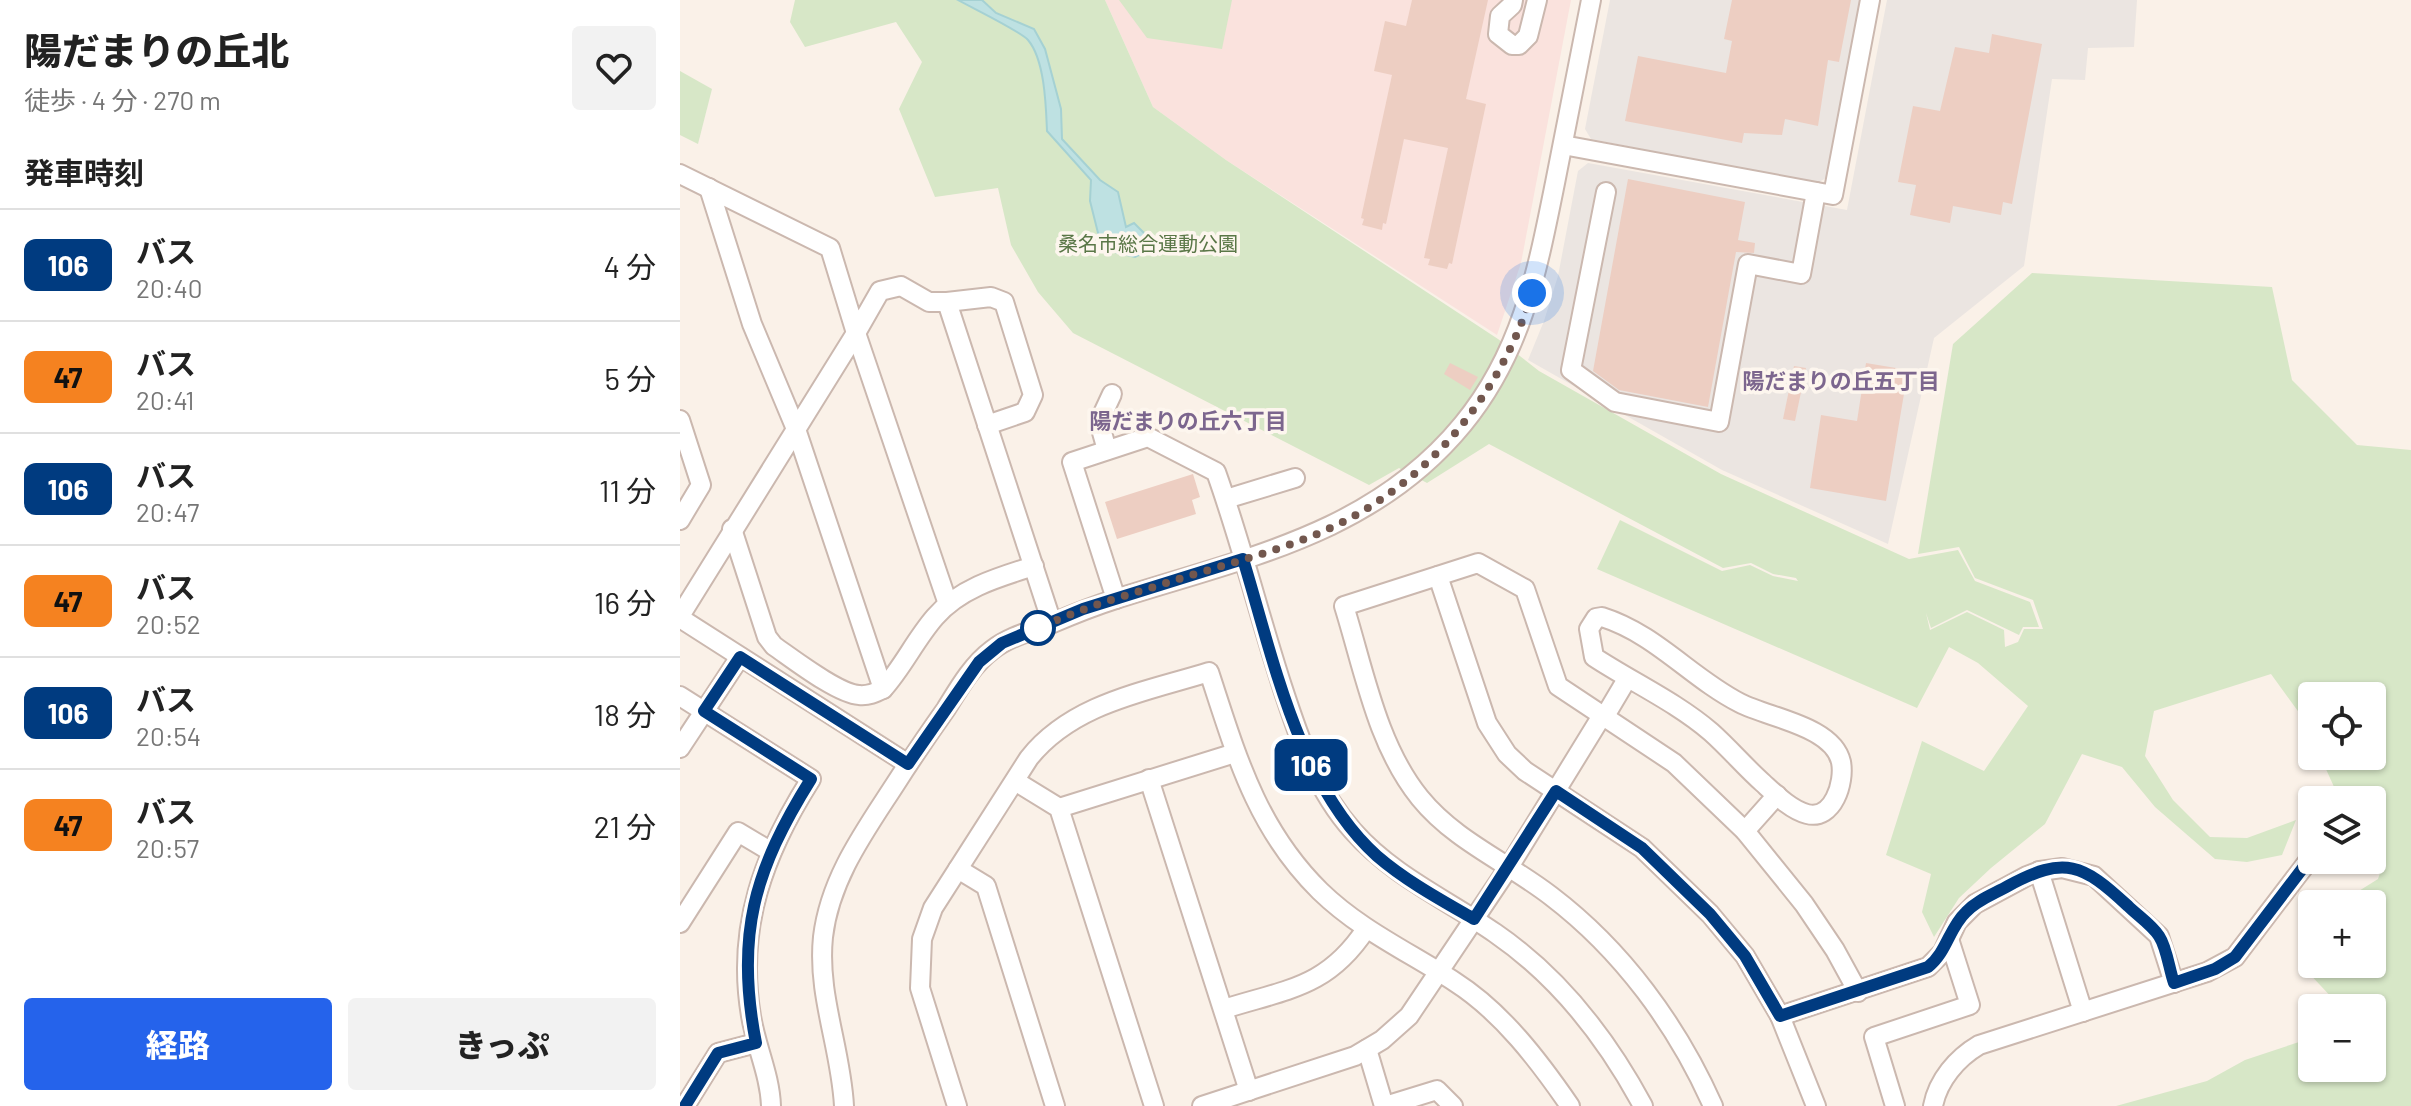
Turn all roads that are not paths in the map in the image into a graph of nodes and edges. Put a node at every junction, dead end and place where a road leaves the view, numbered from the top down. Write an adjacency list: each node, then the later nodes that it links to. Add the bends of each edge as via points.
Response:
1 (1513, 0): 2 (street, via 1498,28 1512,45 1528,36)
2 (1537, 0)
3 (1591, 0): 5 (street)
4 (1870, 0): 9 (street, via 1833,195)
5 (1563, 145): 9 (street); 21 (street, via 1527,309 1495,378 1462,426 1430,460 1354,516)
6 (680, 174): 7 (street)
7 (709, 188): 11 (street, via 830,248); 15 (street, via 752,324)
8 (1606, 192): 9 (street, via 1571,370 1615,402 1719,422 1748,264 1801,274)
9 (1816, 192)
10 (947, 302): 11 (street, via 929,302 901,286 880,291); 14 (street); 14 (street, via 991,297 1004,302 1033,395 1025,412)
11 (856, 333): 15 (street); 25 (street)
12 (1112, 394): 16 (street, via 1099,422)
13 (680, 420): 19 (street, via 701,485)
14 (987, 425): 22 (street)
15 (796, 429): 20 (street); 30 (street)
16 (1107, 450): 18 (street, via 1148,437 1216,472); 24 (street, via 1072,462)
17 (1295, 478): 18 (street)
18 (1226, 499): 21 (street)
19 (680, 520)
20 (732, 529): 26 (street); 30 (street, via 774,646 852,694 871,695)
21 (1243, 559): 24 (street); 48 (street, via 1299,737 1332,805 1396,872)
22 (1034, 566): 25 (street, via 966,591); 27 (street)
23 (1438, 576): 33 (street, via 1478,563 1525,589 1558,686); 39 (street, via 1487,723 1516,763); 44 (street, via 1344,606 1386,741 1401,771 1449,829)
24 (1116, 599): 27 (street)
25 (948, 604): 30 (street)
26 (680, 617): 28 (street)
27 (1052, 623): 36 (street, via 1002,643 979,662)
28 (740, 657): 32 (street); 36 (street)
29 (1627, 679): 33 (street); 40 (street, via 1711,733); 40 (street, via 1594,657 1589,629 1596,618 1651,639 1740,703 1827,739 1842,767 1831,806 1820,814 1805,814)
30 (883, 689)
31 (680, 696): 32 (street)
32 (704, 711): 34 (street); 43 (street, via 811,779)
33 (1604, 715): 39 (street); 42 (street, via 1674,763)
34 (680, 748)
35 (1235, 753): 37 (street); 38 (street, via 1209,672 1073,717 1045,739); 50 (street, via 1280,844 1320,890)
36 (908, 764): 64 (street, via 850,854 833,892 824,933 821,973)
37 (1149, 779): 41 (street); 55 (street)
38 (1015, 781): 41 (street); 45 (street)
39 (1556, 791): 44 (street); 57 (street, via 1642,848 1710,914 1745,956)
40 (1777, 795): 42 (street)
41 (1059, 808): 67 (street)
42 (1745, 831): 54 (street, via 1804,904)
43 (770, 851): 49 (street, via 738,832); 58 (street, via 756,895 747,954)
44 (1509, 867): 48 (street); 72 (street, via 1564,906 1622,963 1674,1032)
45 (958, 869): 65 (street, via 927,923 920,970 924,1004); 66 (street, via 986,886)
46 (2039, 871): 51 (street, via 1975,904); 53 (street, via 2073,869 2103,883 2159,936); 56 (street)
47 (2298, 874): 53 (street, via 2235,957)
48 (1474, 919): 52 (street); 71 (street, via 1514,947 1577,1007)
49 (680, 923)
50 (1366, 929): 52 (street); 55 (street, via 1350,953 1320,977)
51 (1949, 939): 54 (street, via 1928,967); 74 (street, via 1970,1005 1874,1037)
52 (1440, 973): 59 (street, via 1409,1016); 70 (street, via 1490,1010)
53 (2174, 983): 56 (street)
54 (1858, 992): 57 (street)
55 (1224, 1009): 60 (street)
56 (2083, 1012): 75 (street, via 1969,1051 1946,1076)
57 (1780, 1016): 73 (street)
58 (756, 1043): 62 (street, via 718,1053); 63 (street)
59 (1367, 1049): 60 (street); 68 (street)
60 (1249, 1091): 61 (street)
61 (1209, 1105)
62 (685, 1106)
63 (771, 1106)
64 (844, 1106)
65 (957, 1106)
66 (1055, 1106)
67 (1154, 1106)
68 (1385, 1106): 69 (street, via 1437,1090)
69 (1453, 1106)
70 (1570, 1106)
71 (1643, 1106)
72 (1713, 1106)
73 (1816, 1106)
74 (1895, 1106)
75 (1933, 1106)

